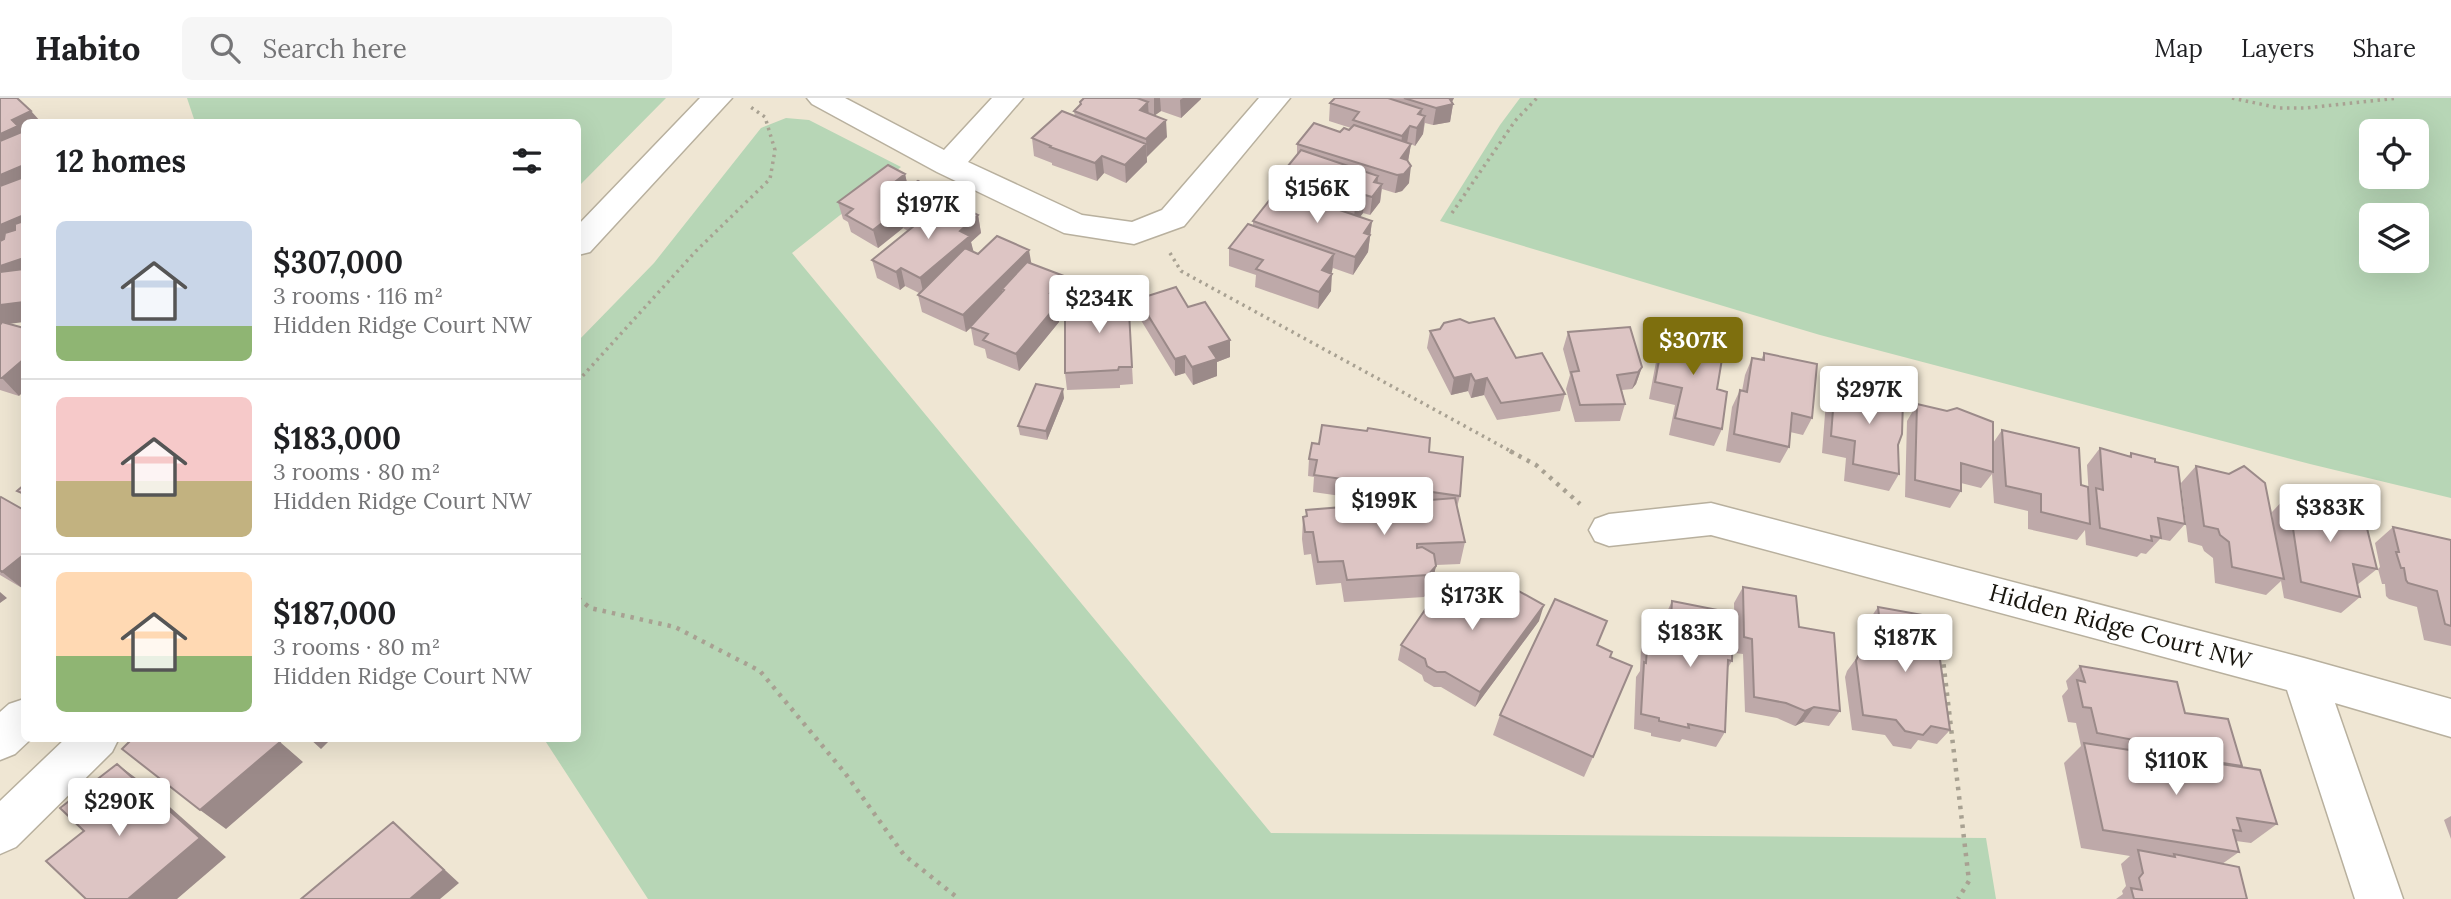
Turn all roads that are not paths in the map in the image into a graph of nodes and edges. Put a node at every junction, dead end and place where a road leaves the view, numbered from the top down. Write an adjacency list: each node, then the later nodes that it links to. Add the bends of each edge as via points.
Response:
1 (717, 98): 6 (street)
2 (822, 98): 5 (street)
3 (1008, 98): 5 (street)
4 (1275, 98): 5 (street, via 1173,218 1134,233 1075,225)
5 (948, 165)
6 (581, 241)
7 (1609, 530): 8 (street, Hidden Ridge Court NW, via 1711,519)
8 (2304, 676): 9 (street, Hidden Ridge Court NW); 14 (street)
9 (2451, 718)
10 (21, 721): 11 (street)
11 (0, 740)
12 (93, 742): 13 (street)
13 (0, 832)
14 (2379, 899)

